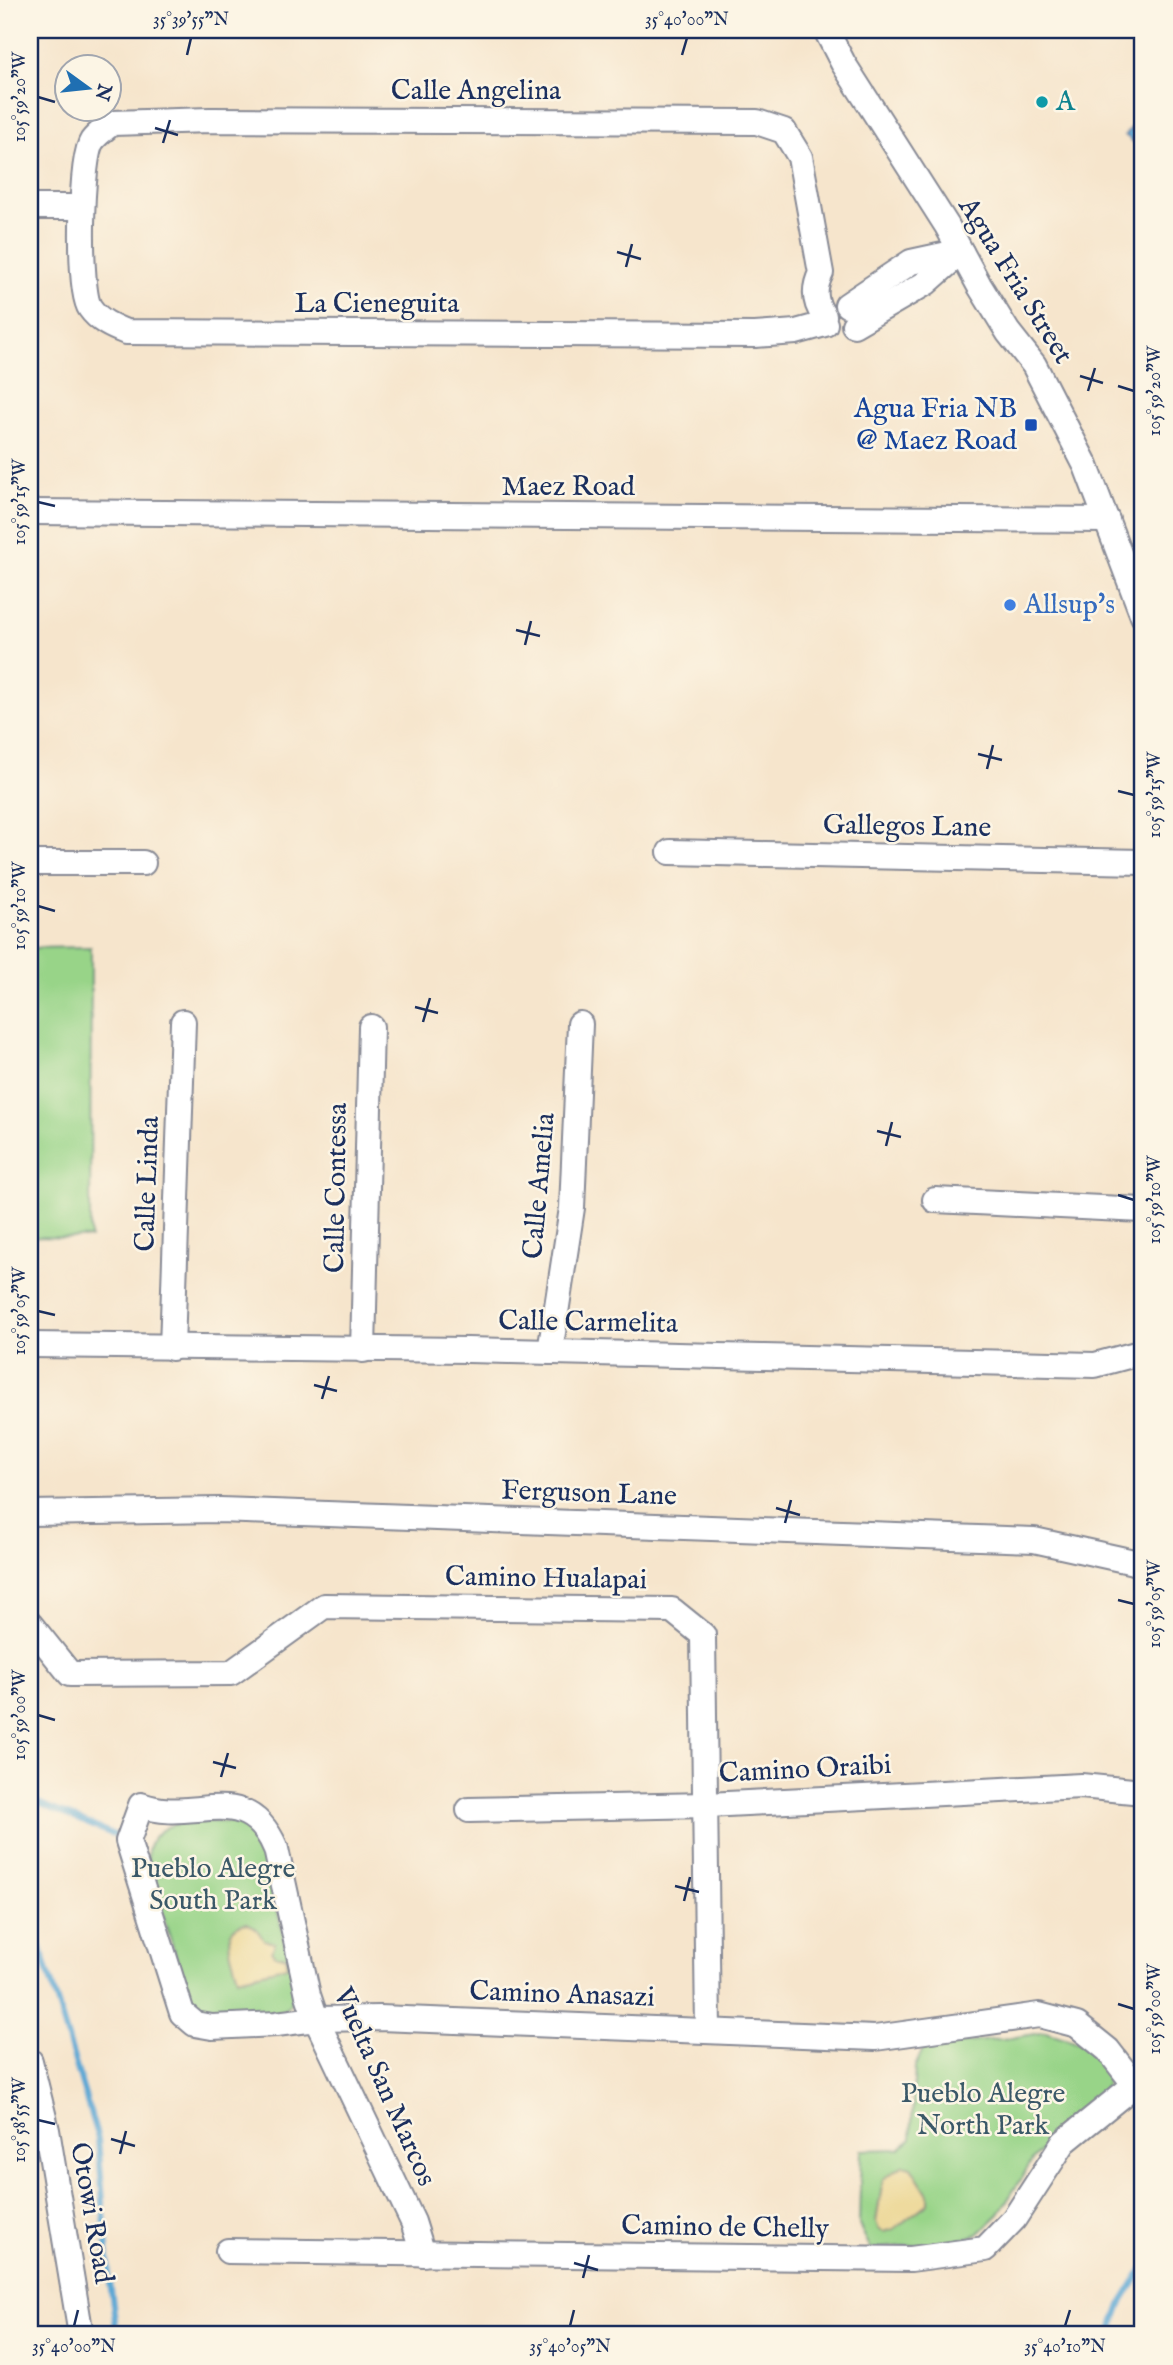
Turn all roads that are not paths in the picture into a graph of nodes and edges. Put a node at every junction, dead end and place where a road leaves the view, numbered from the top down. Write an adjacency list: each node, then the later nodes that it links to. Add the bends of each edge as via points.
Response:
1 (826, 30): 4 (street, Agua Fria Street)
2 (30, 207): 3 (street)
3 (82, 207): 5 (street, La Cieneguita, via 83,278 89,307 108,325 126,332 755,335 796,332); 5 (street, Calle Angelina, via 91,142 113,122 757,122 784,131 800,156 821,273 832,285)
4 (961, 251): 5 (street, La Cieneguita, via 911,262); 7 (street, Agua Fria Street, via 1034,365 1086,466)
5 (838, 315)
6 (30, 512): 7 (street, Maez Road)
7 (1107, 520): 8 (street, Agua Fria Street)
8 (1143, 616)
9 (670, 852): 10 (street, Gallegos Lane)
10 (1143, 862)
11 (30, 863): 12 (street)
12 (143, 863)
13 (183, 1022): 19 (street, Calle Linda)
14 (580, 1024): 21 (street, Calle Amelia, via 572,1208)
15 (371, 1027): 20 (street, Calle Contessa)
16 (934, 1200): 17 (street)
17 (1143, 1210)
18 (30, 1345): 19 (street, Calle Carmelita)
19 (172, 1348): 20 (street, Calle Carmelita)
20 (363, 1350): 21 (street, Calle Carmelita)
21 (550, 1352): 22 (street, Calle Carmelita, via 1096,1365)
22 (1143, 1352)
23 (30, 1513): 24 (street, Ferguson Lane, via 220,1510 1034,1540)
24 (1143, 1564)
25 (30, 1624): 28 (street, Camino Hualapai, via 70,1674 231,1673 324,1606 672,1610 703,1635)
26 (1143, 1792): 28 (street, Camino Oraibi, via 1081,1786)
27 (141, 1805): 30 (street, Vuelta San Marcos, via 172,1811 239,1810 253,1816 270,1835); 30 (street, Camino Anasazi, via 128,1841 182,2013 195,2024 212,2027)
28 (707, 1805): 29 (street, Camino Oraibi); 31 (street, Camino Hualapai)
29 (469, 1810)
30 (316, 2019): 31 (street, Camino Anasazi); 36 (street, Vuelta San Marcos, via 413,2222)
31 (708, 2031): 33 (street, Camino Anasazi, via 875,2038 1039,2015 1077,2025)
32 (30, 2061): 34 (street, Otowi Road)
33 (1139, 2082): 36 (street, Camino de Chelly, via 1064,2142 1014,2218 985,2249 911,2259)
34 (38, 2130): 37 (street, Otowi Road)
35 (228, 2251): 36 (street, Camino de Chelly)
36 (423, 2254)
37 (81, 2335)

